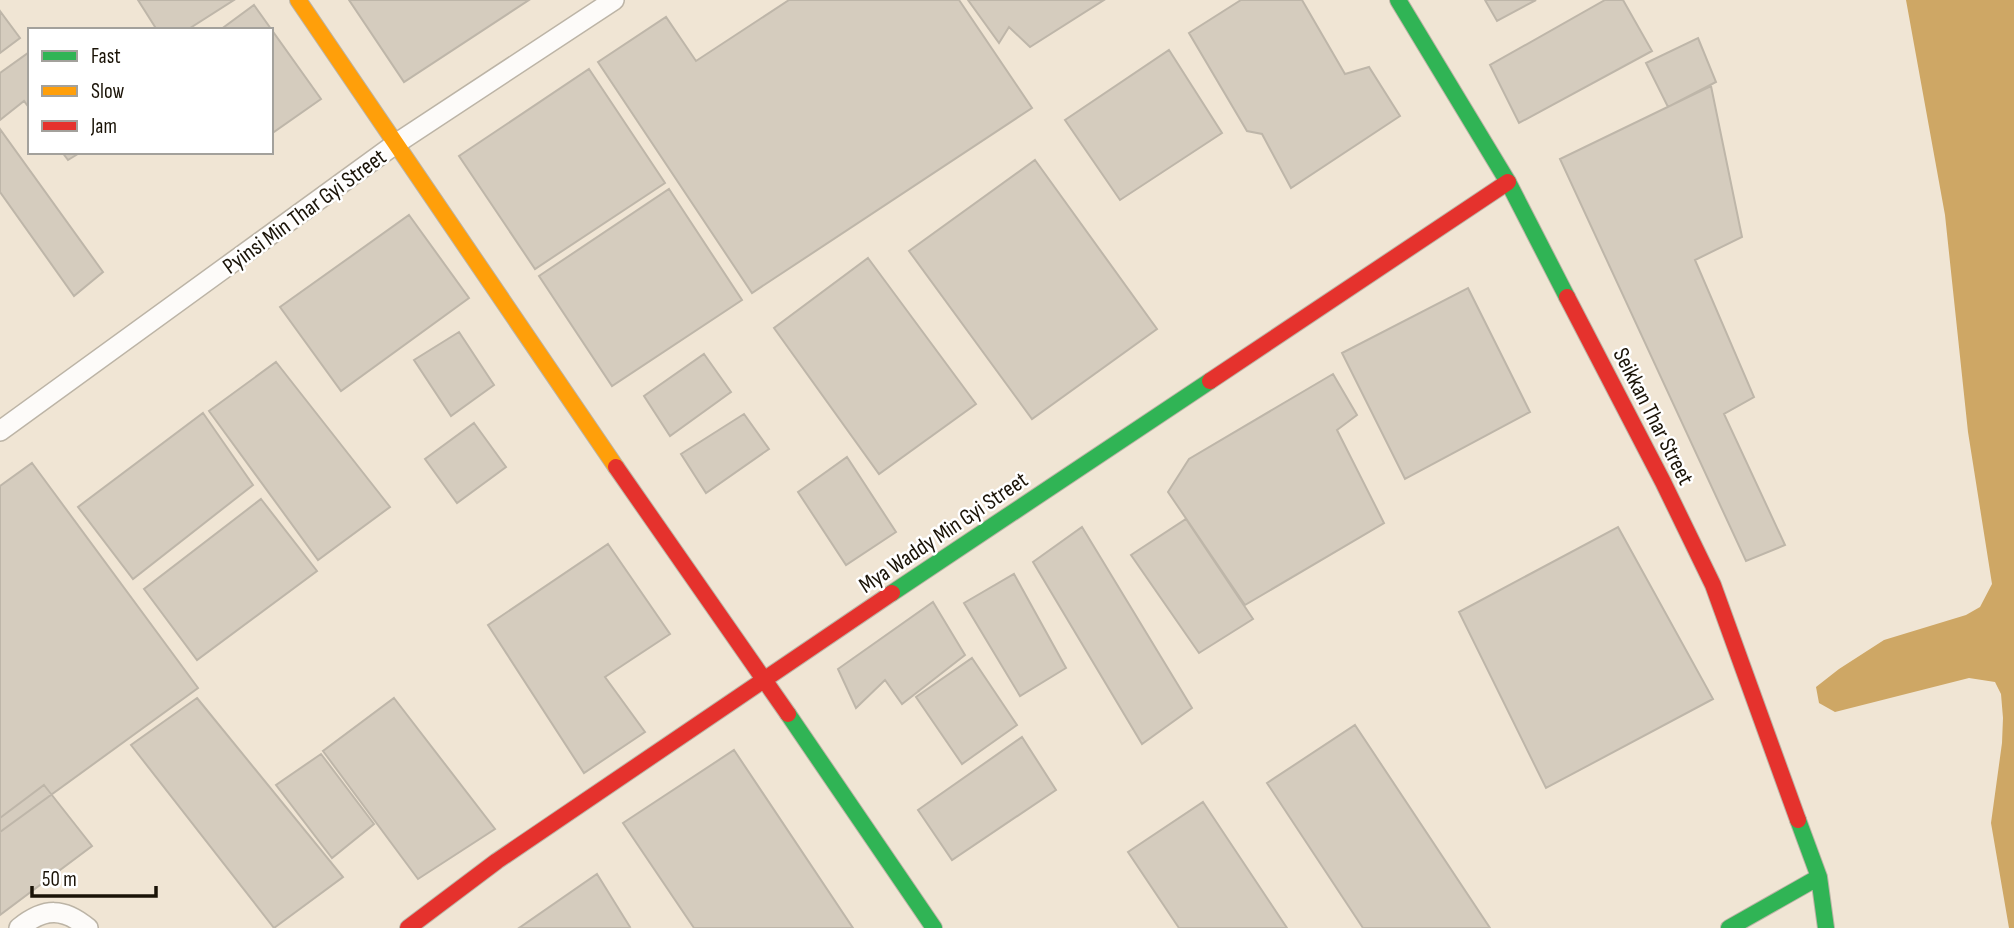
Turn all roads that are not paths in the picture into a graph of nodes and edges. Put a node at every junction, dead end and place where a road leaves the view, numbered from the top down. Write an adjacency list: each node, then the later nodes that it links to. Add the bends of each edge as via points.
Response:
1 (298, 0): 4 (street)
2 (614, 0): 4 (street, Pyinsi Min Thar Gyi Street)
3 (1398, 0): 5 (street, Seikkan Thar Street)
4 (394, 145): 6 (street, Pyinsi Min Thar Gyi Street); 7 (street)
5 (1508, 182): 7 (street, Mya Waddy Min Gyi Street); 8 (street, Seikkan Thar Street, via 1713,585)
6 (0, 431)
7 (765, 678): 11 (street, Mya Waddy Min Gyi Street, via 497,861); 12 (street)
8 (1819, 877): 13 (street); 14 (street, Seikkan Thar Street)
9 (19, 928): 10 (street, via 48,913 72,914)
10 (89, 928)
11 (408, 928)
12 (934, 928)
13 (1729, 928)
14 (1826, 928)

